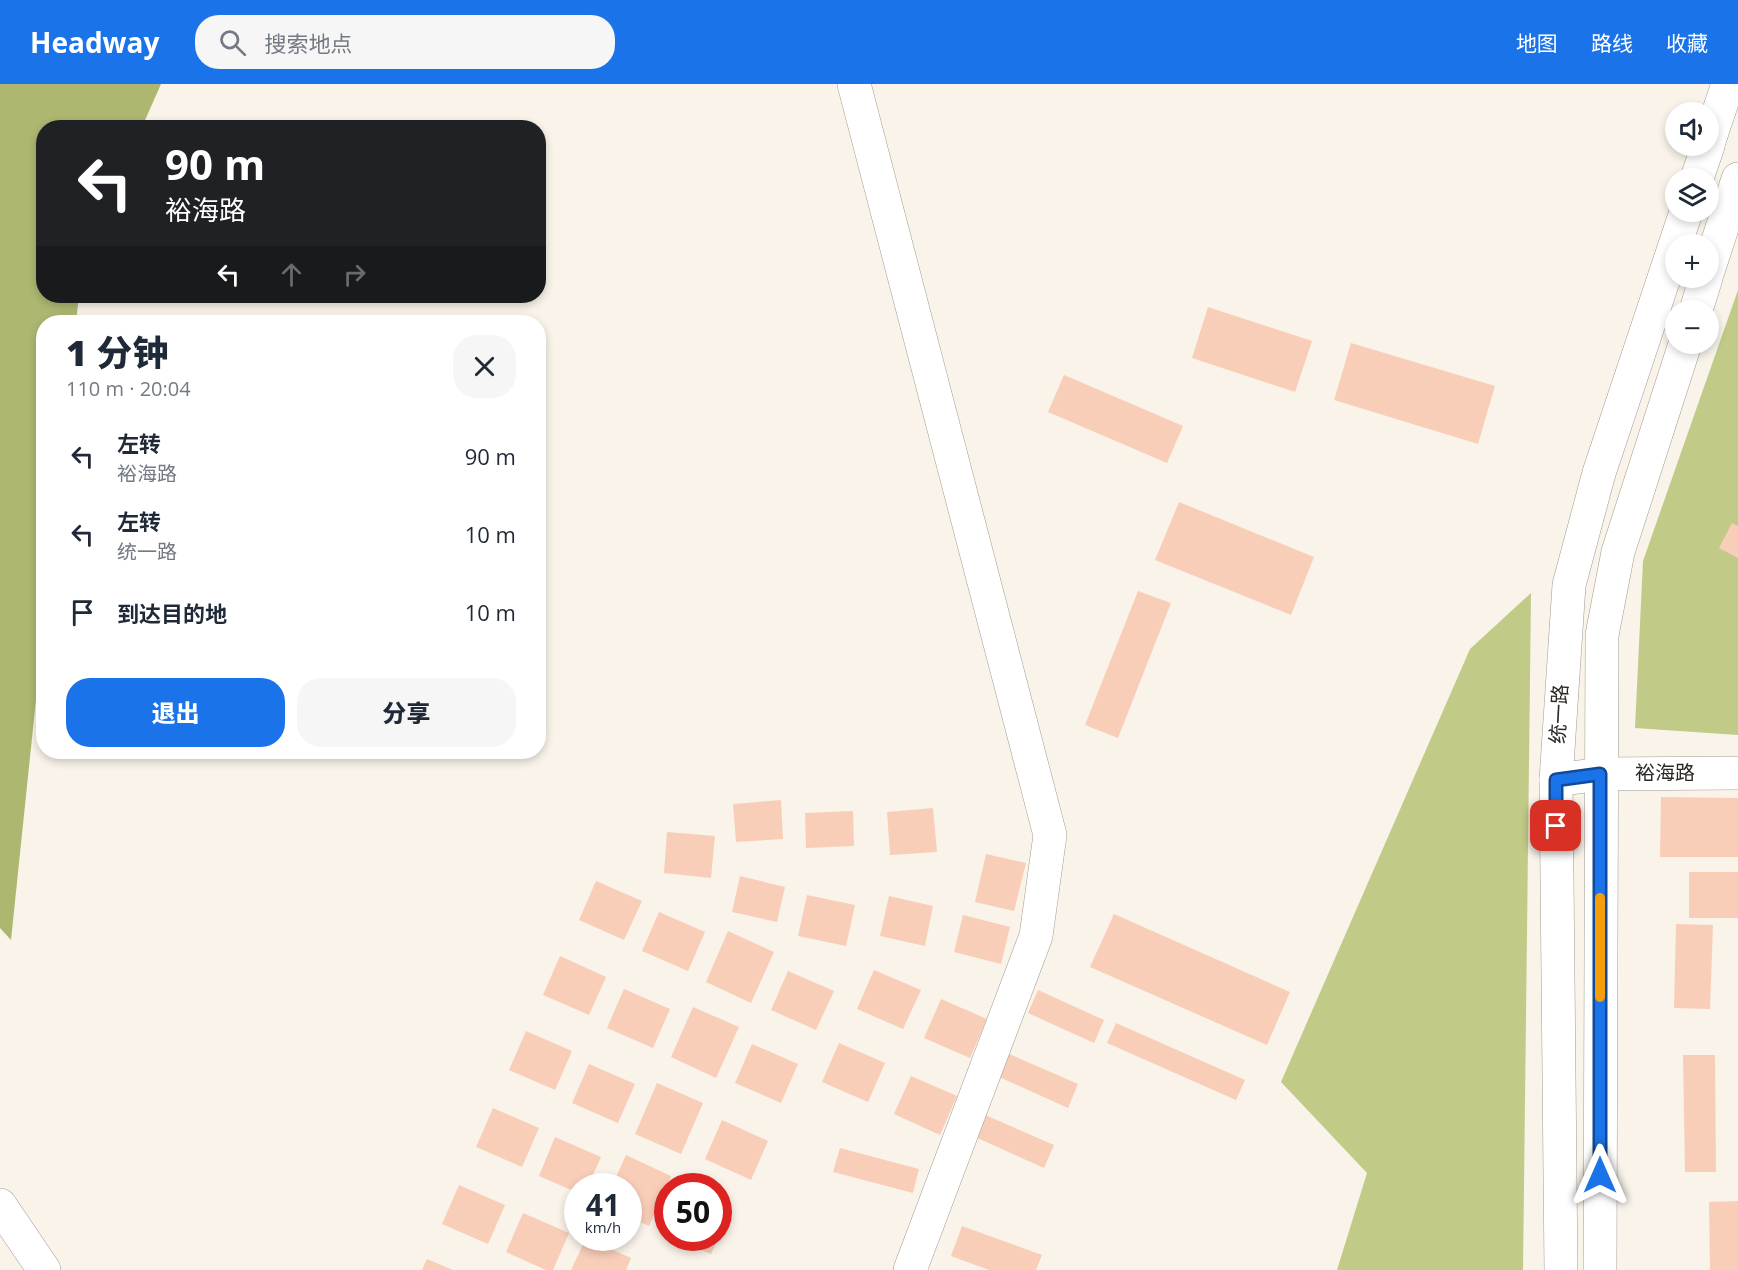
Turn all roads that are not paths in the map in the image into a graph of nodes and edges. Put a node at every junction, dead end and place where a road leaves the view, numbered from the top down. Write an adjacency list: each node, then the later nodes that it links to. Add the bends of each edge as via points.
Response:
1 (854, 84): 13 (main road, via 1050,835 1036,936)
2 (1728, 84): 3 (main road)
3 (1719, 111)
4 (1738, 179): 6 (main road)
5 (1683, 222): 10 (main road, 统一路, via 1599,472 1569,585)
6 (1719, 237)
7 (1682, 354): 9 (main road, via 1618,552 1602,636)
8 (1738, 772): 9 (main road, 裕海路)
9 (1600, 774): 10 (main road, 裕海路); 15 (main road)
10 (1556, 780): 14 (main road, 统一路)
11 (0, 1204): 12 (main road)
12 (44, 1270)
13 (910, 1270)
14 (1561, 1270)
15 (1600, 1270)

